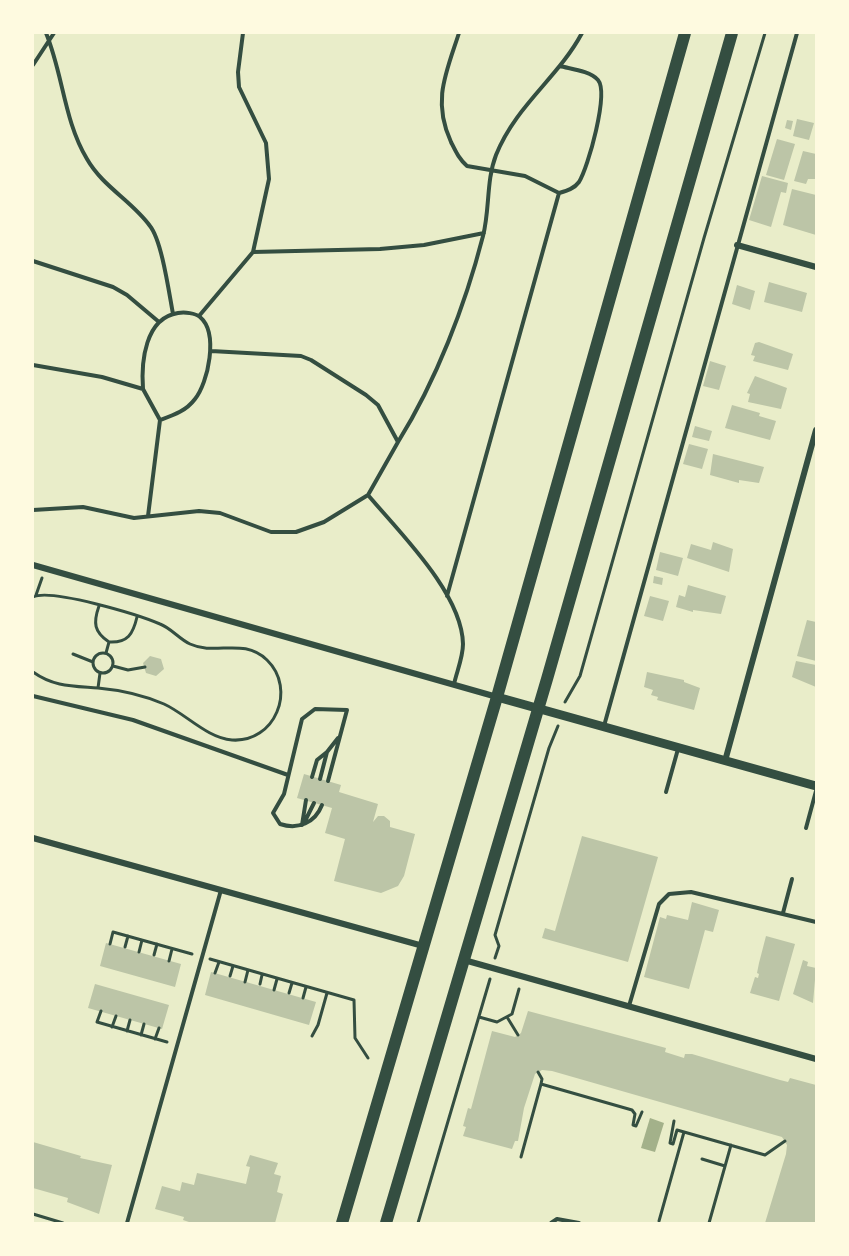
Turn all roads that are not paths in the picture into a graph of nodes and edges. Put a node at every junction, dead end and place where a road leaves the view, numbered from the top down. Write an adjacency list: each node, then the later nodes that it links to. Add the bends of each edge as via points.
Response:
1 (46, 33): 9 (lane)
2 (54, 33): 9 (lane)
3 (243, 33): 16 (lane, via 239,87 266,143 269,162 268,188)
4 (459, 33): 12 (lane, via 442,87 441,117 460,160 467,166)
5 (582, 33): 11 (lane)
6 (685, 33): 35 (main road)
7 (732, 33): 36 (main road)
8 (797, 33): 15 (lane)
9 (49, 40): 10 (lane); 19 (lane, via 86,158 99,177 142,216 154,233)
10 (33, 65)
11 (560, 66): 12 (lane, via 510,125); 13 (lane, via 598,79 603,88 594,138 579,182)
12 (491, 170): 13 (lane, via 525,176); 14 (lane)
13 (559, 193): 32 (lane)
14 (484, 233): 16 (lane, via 380,249); 27 (lane, via 442,352)
15 (737, 245): 18 (street); 37 (lane)
16 (253, 252): 20 (lane)
17 (33, 261): 21 (lane, via 113,287)
18 (816, 267)
19 (173, 314): 20 (lane); 21 (lane)
20 (199, 316): 22 (lane, via 206,324)
21 (159, 322): 24 (lane, via 144,351)
22 (211, 351): 25 (lane, via 195,400 182,412); 27 (lane, via 301,356 311,360 378,405)
23 (33, 365): 24 (lane)
24 (143, 389): 25 (lane)
25 (160, 420): 30 (lane)
26 (816, 430): 41 (street)
27 (398, 442): 28 (lane)
28 (368, 495): 30 (lane, via 324,522 283,534 220,513); 32 (lane, via 428,566)
29 (33, 510): 30 (lane, via 83,507 134,518)
30 (148, 516)
31 (33, 565): 33 (street)
32 (447, 596): 33 (lane, via 459,621 463,643)
33 (454, 684): 35 (street)
34 (33, 696): 42 (lane, via 133,720)
35 (497, 697): 36 (street); 59 (main road)
36 (539, 709): 37 (street); 60 (main road)
37 (604, 727): 39 (street)
38 (339, 738): 40 (lane); 42 (lane, via 347,710 315,709 306,714); 45 (lane)
39 (678, 748): 41 (street); 48 (lane)
40 (327, 752): 43 (lane, via 317,760); 44 (lane)
41 (725, 761): 46 (street)
42 (288, 775): 52 (lane, via 284,794 273,813 280,824)
43 (312, 777)
44 (320, 779)
45 (328, 781)
46 (816, 786)
47 (816, 791): 53 (lane)
48 (666, 792)
49 (306, 800): 52 (lane)
50 (314, 802): 52 (lane)
51 (321, 805): 52 (lane, via 313,820)
52 (302, 825)
53 (806, 828)
54 (33, 838): 56 (street)
55 (792, 879): 57 (lane)
56 (221, 890): 59 (street); 63 (lane)
57 (783, 913): 58 (lane); 61 (lane, via 691,892 679,891 663,897)
58 (816, 922)
59 (423, 946): 64 (main road)
60 (464, 960): 61 (street); 65 (main road)
61 (629, 1006): 62 (street)
62 (816, 1059)
63 (127, 1223)
64 (342, 1223)
65 (386, 1223)
66 (551, 1223): 67 (lane, via 557,1219)
67 (579, 1223)

